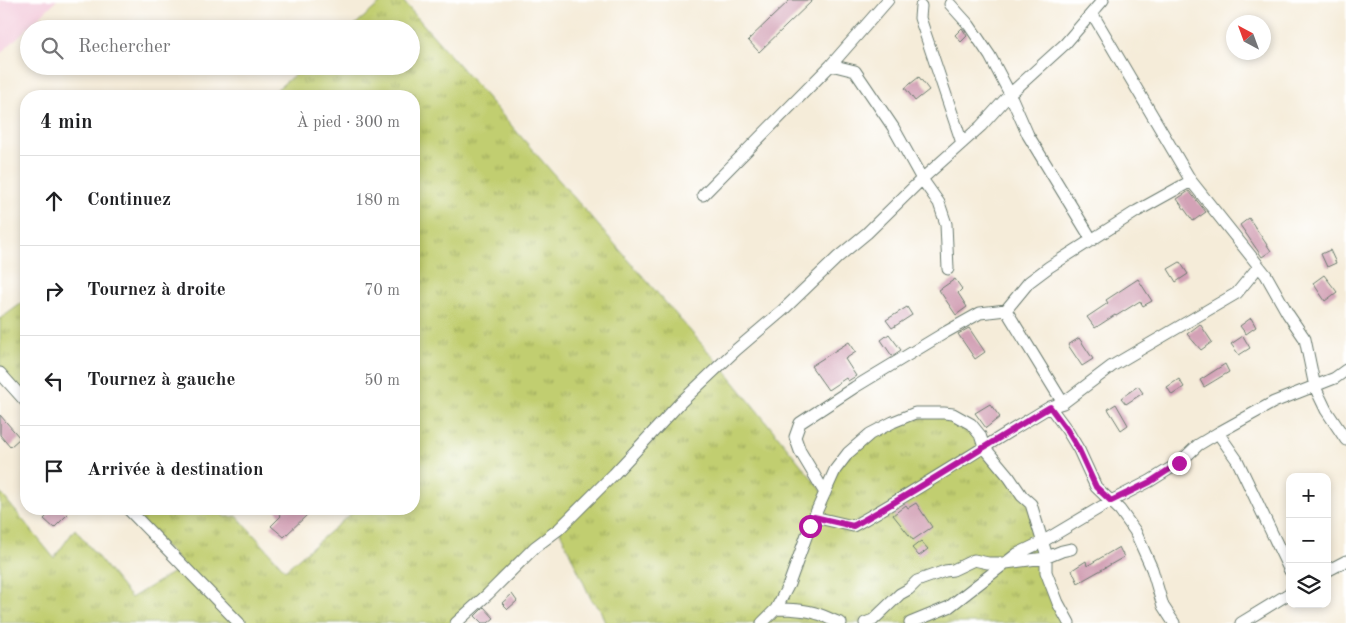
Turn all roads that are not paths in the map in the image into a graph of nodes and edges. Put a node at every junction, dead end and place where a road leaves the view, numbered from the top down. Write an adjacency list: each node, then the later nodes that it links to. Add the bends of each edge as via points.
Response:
1 (888, 0): 6 (street)
2 (1103, 0): 5 (street)
3 (950, 4): 7 (street, via 990,56)
4 (921, 6): 8 (street, via 920,18)
5 (1092, 13): 7 (street, via 1065,44); 10 (street)
6 (831, 65): 9 (street, via 855,71 893,127); 11 (street)
7 (1010, 94): 8 (street); 12 (street, via 1028,135)
8 (962, 143): 9 (street)
9 (922, 180): 14 (street, via 939,203 946,224); 39 (street, via 681,402 559,529 535,547)
10 (1191, 181): 12 (street); 13 (street)
11 (703, 195)
12 (1092, 240): 15 (street, via 1029,282)
13 (1259, 266): 18 (street, via 1305,339); 20 (street, via 1237,293 1112,366)
14 (948, 269)
15 (1006, 310): 20 (street); 25 (street, via 980,312 800,423 795,437)
16 (1346, 370): 18 (street)
17 (0, 373): 19 (street)
18 (1315, 387): 22 (street, via 1274,402); 23 (street)
19 (20, 395)
20 (1063, 403): 21 (street)
21 (1050, 407): 24 (street); 26 (street, via 1079,450 1096,487)
22 (1218, 433): 26 (street, via 1150,482); 34 (street, via 1237,460)
23 (1346, 440)
24 (984, 447): 25 (street, via 971,424 953,414 915,414 870,434 848,453); 28 (street, via 853,526); 29 (street, via 1030,504)
25 (824, 493): 28 (street)
26 (1111, 501): 29 (street); 45 (street, via 1135,531 1152,569 1163,606)
27 (134, 515): 38 (street)
28 (814, 517): 37 (street)
29 (1042, 542): 31 (street); 33 (street)
30 (1071, 549): 31 (street)
31 (1045, 558): 33 (street); 44 (street, via 1046,572)
32 (1346, 561): 35 (street)
33 (1006, 563): 42 (street, via 974,560 917,581 873,620); 43 (street, via 949,607)
34 (1286, 563)
35 (1331, 569)
36 (1286, 595): 46 (street)
37 (776, 609): 40 (street); 41 (street, via 818,614)
38 (239, 623)
39 (456, 623)
40 (762, 623)
41 (841, 623)
42 (865, 623)
43 (910, 623)
44 (1069, 623)
45 (1174, 623)
46 (1241, 623)

